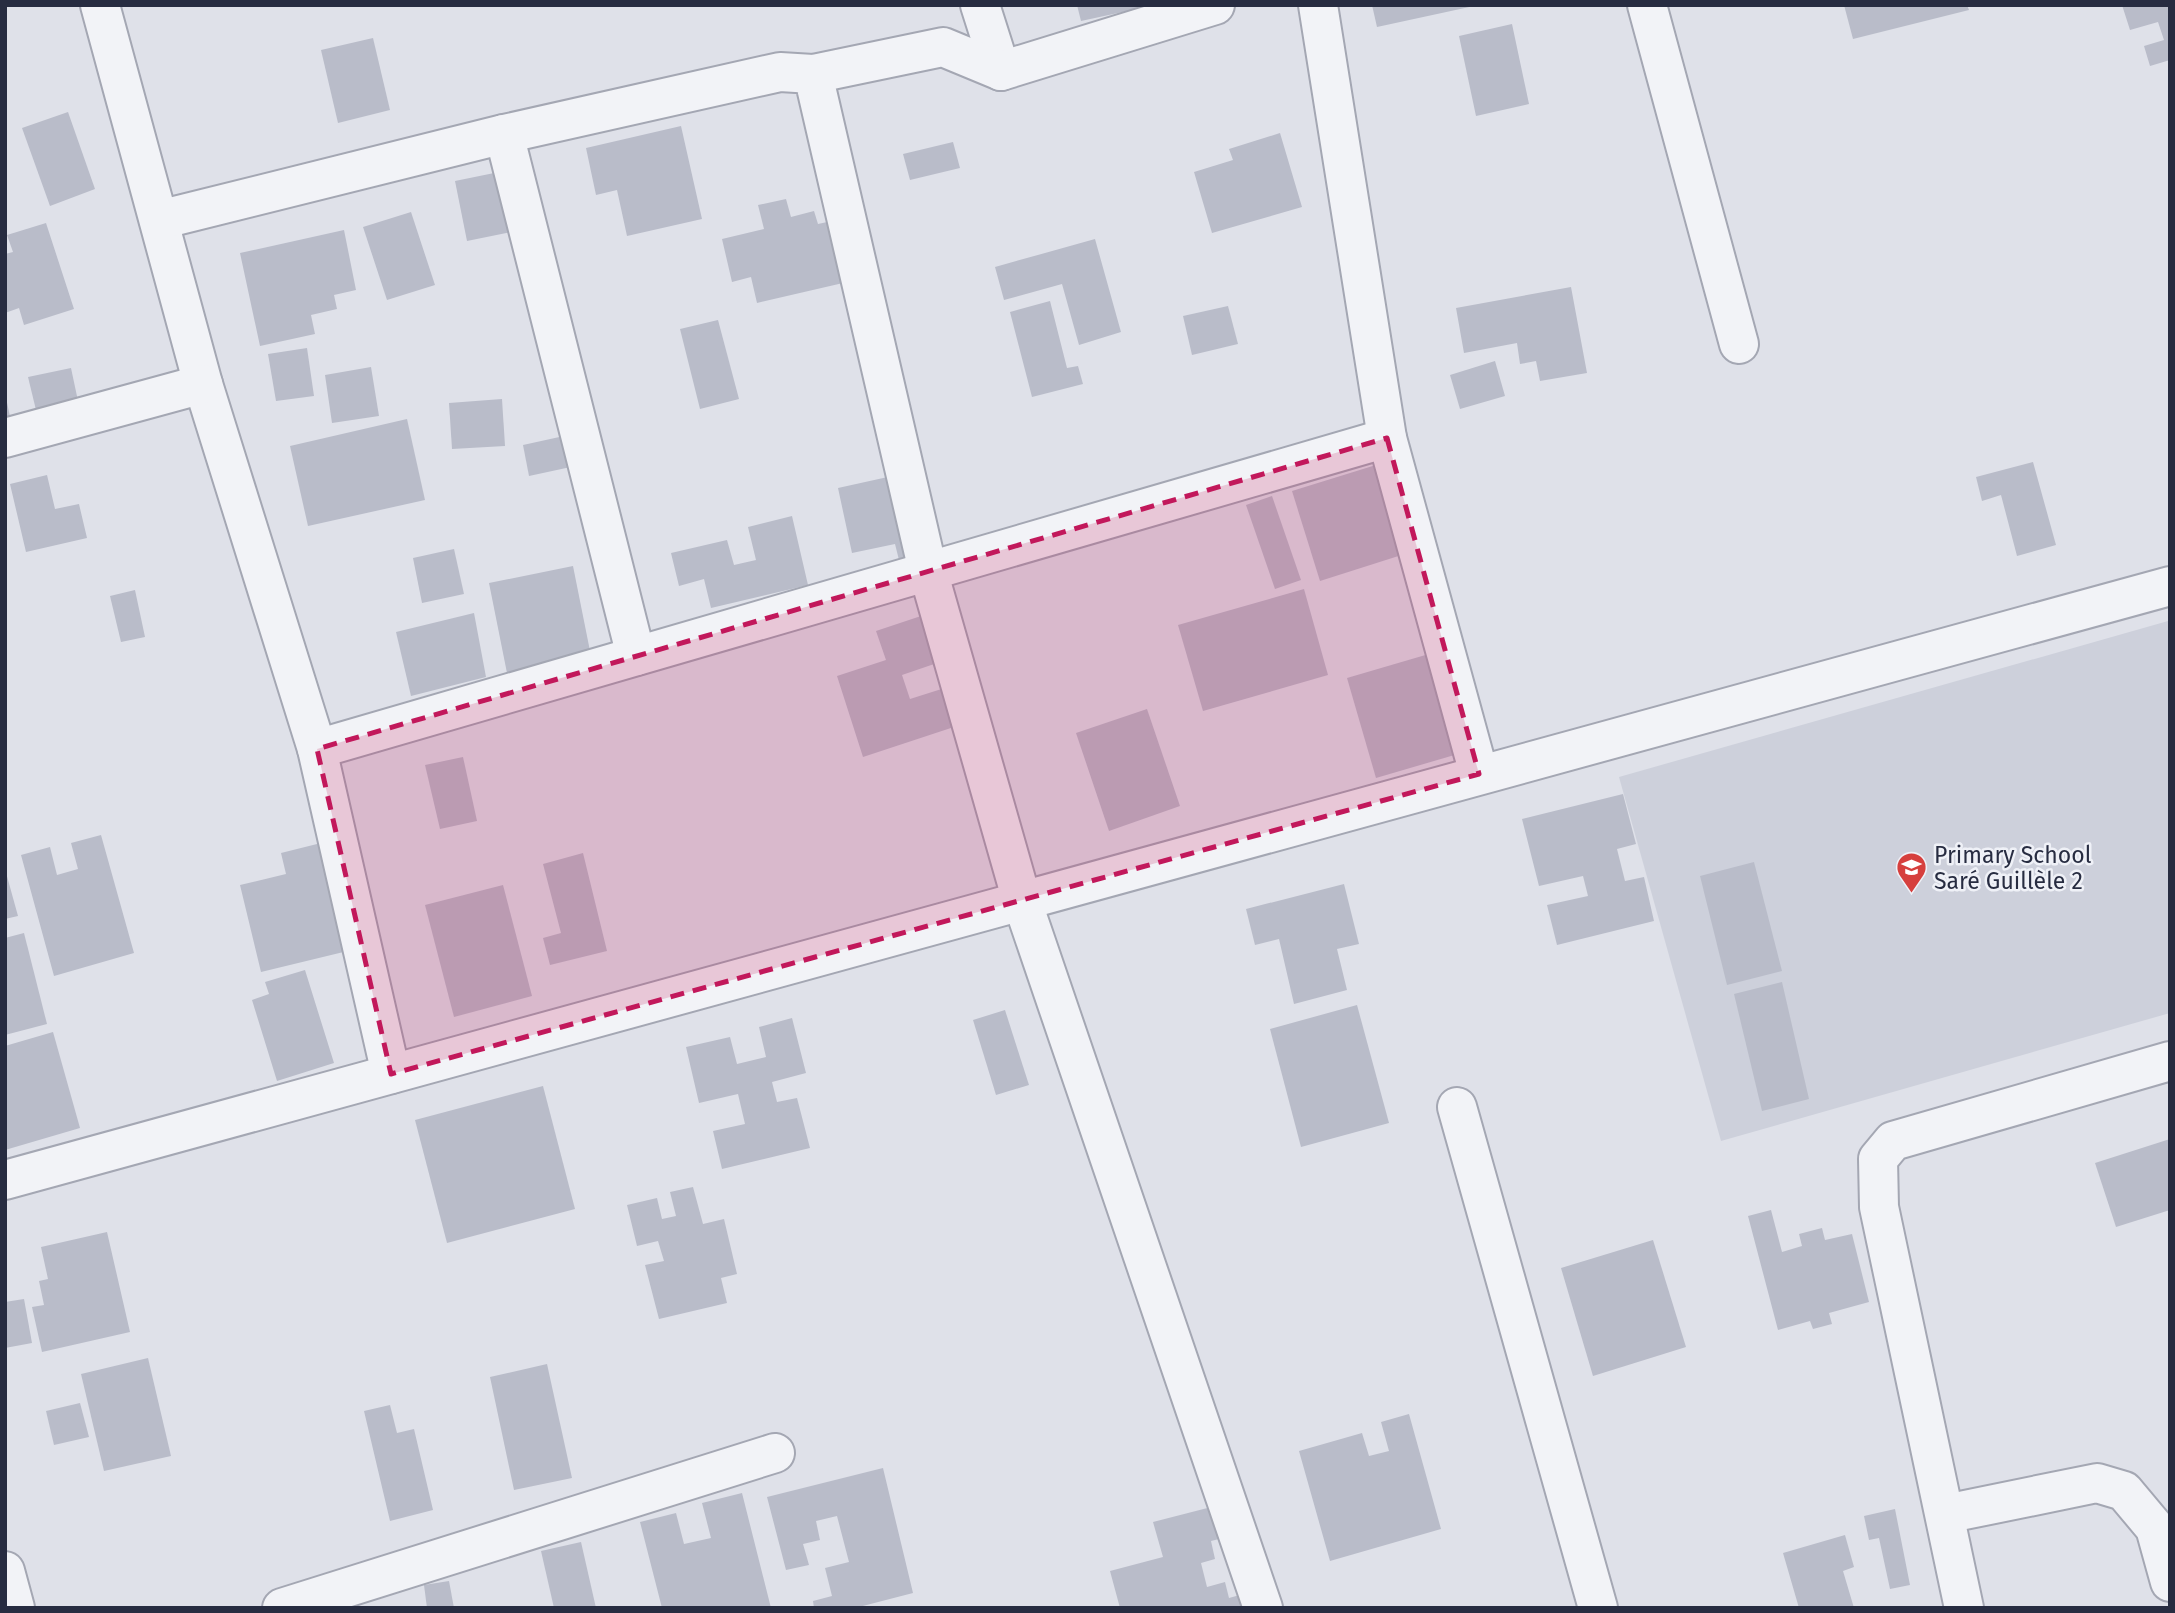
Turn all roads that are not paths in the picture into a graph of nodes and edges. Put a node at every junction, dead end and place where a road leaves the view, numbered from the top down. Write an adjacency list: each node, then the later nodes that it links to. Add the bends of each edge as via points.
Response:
1 (100, 5): 9 (street)
2 (980, 5): 6 (street)
3 (1215, 5): 6 (street)
4 (1318, 5): 13 (street)
5 (1647, 5): 10 (street)
6 (1001, 71): 7 (street, via 943,47)
7 (813, 75): 8 (street, via 780,72); 14 (street)
8 (504, 134): 9 (street); 16 (street)
9 (159, 220): 11 (street)
10 (1739, 344)
11 (203, 384): 12 (street); 17 (street)
12 (5, 438)
13 (1387, 438): 14 (street); 18 (street)
14 (928, 571): 16 (street); 19 (street)
15 (2170, 586): 18 (street)
16 (636, 656): 17 (street)
17 (317, 749): 21 (street)
18 (1479, 774): 19 (street)
19 (1022, 901): 21 (street); 30 (street)
20 (2170, 1061): 25 (street, via 1893,1141 1878,1159 1879,1207)
21 (391, 1074): 23 (street)
22 (1457, 1107): 31 (street)
23 (5, 1180)
24 (775, 1453): 29 (street)
25 (1944, 1514): 27 (street, via 2097,1483 2124,1491 2155,1528); 32 (street)
26 (5, 1571): 28 (street)
27 (2170, 1582)
28 (15, 1608)
29 (282, 1608)
30 (1263, 1608)
31 (1598, 1608)
32 (1964, 1608)

